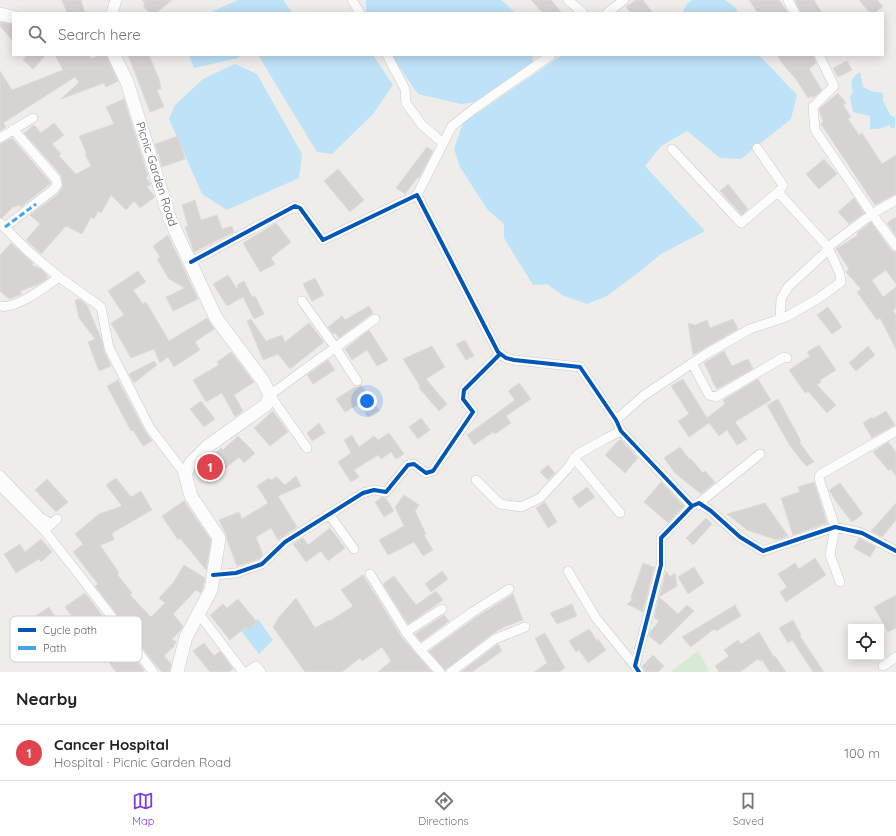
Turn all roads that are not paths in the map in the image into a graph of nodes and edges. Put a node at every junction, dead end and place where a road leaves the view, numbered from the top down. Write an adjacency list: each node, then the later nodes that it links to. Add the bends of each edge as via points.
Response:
1 (116, 0): 6 (street)
2 (352, 0): 7 (street)
3 (568, 0): 8 (street)
4 (624, 0): 9 (street)
5 (788, 0): 10 (street)
6 (112, 12)
7 (359, 12)
8 (583, 12)
9 (608, 12)
10 (794, 12)
11 (0, 14): 12 (main road)
12 (12, 17)
13 (114, 56): 30 (main road, Picnic Garden Road, via 127,82 170,219)
14 (388, 56): 20 (street, via 405,89 406,103 422,125)
15 (550, 56): 20 (street, via 452,126)
16 (820, 56): 26 (street, via 834,86 813,107 815,130)
17 (33, 118): 18 (street)
18 (13, 129): 19 (street); 27 (street, via 56,179 57,185)
19 (0, 138)
20 (443, 143): 24 (street)
21 (757, 148): 23 (street, via 783,185)
22 (672, 149): 23 (street, via 741,223)
23 (778, 192): 29 (street)
24 (417, 195): 30 (street, via 323,240 300,208 295,206); 37 (street)
25 (896, 200): 26 (street)
26 (872, 214): 28 (street); 29 (street)
27 (2, 225): 31 (street)
28 (896, 246)
29 (828, 248): 35 (street, via 788,287 781,299); 35 (street, via 841,282 819,298)
30 (190, 262): 41 (main road, Picnic Garden Road, via 216,318 263,381)
31 (59, 277): 33 (street, via 15,304); 49 (street, via 101,307 109,348 150,428)
32 (302, 301): 36 (street)
33 (0, 306)
34 (375, 319): 36 (street)
35 (780, 319): 39 (street, via 750,329)
36 (336, 347): 40 (street); 41 (street)
37 (500, 354): 42 (street, via 514,360 580,367); 55 (street, via 464,390 463,399 473,412 433,471 426,473 414,464 408,465 386,492 374,490 363,493)
38 (787, 358): 39 (street, via 784,357 716,397 706,391)
39 (692, 363): 42 (street, via 643,396)
40 (357, 380)
41 (270, 395): 46 (street); 49 (main road, via 266,405 208,446 191,463)
42 (616, 420): 43 (street)
43 (621, 431): 48 (street); 53 (street)
44 (893, 433): 45 (street); 56 (street, via 820,474 820,482)
45 (896, 443)
46 (307, 448)
47 (760, 454): 53 (street)
48 (574, 458): 51 (street, via 540,498 521,507 500,504); 54 (street)
49 (185, 474): 62 (main road, via 191,496 219,538)
50 (0, 475): 57 (street, via 41,518 55,521)
51 (476, 480)
52 (0, 486): 57 (street)
53 (695, 504): 56 (street, via 711,512 740,537 763,551); 74 (street, via 661,538 661,565)
54 (620, 513)
55 (329, 514): 58 (street); 62 (street, via 285,542 262,564 236,573)
56 (835, 527): 59 (street, via 862,534); 63 (street, via 830,555)
57 (44, 530): 67 (street)
58 (354, 549)
59 (896, 551)
60 (568, 571): 74 (street, via 596,618)
61 (370, 574): 69 (street)
62 (213, 575): 66 (main road, via 211,590)
63 (840, 582)
64 (509, 589): 70 (street)
65 (442, 609): 69 (street)
66 (199, 614): 76 (main road, via 186,637); 77 (street)
67 (111, 616)
68 (525, 627): 81 (street, via 495,639)
69 (406, 632): 70 (street)
70 (420, 650): 80 (street)
71 (142, 657): 75 (street)
72 (896, 658): 73 (street)
73 (884, 666)
74 (637, 669)
75 (153, 672)
76 (177, 672)
77 (243, 672)
78 (246, 672): 79 (street, via 256,666)
79 (261, 672)
80 (440, 672)
81 (451, 672)

